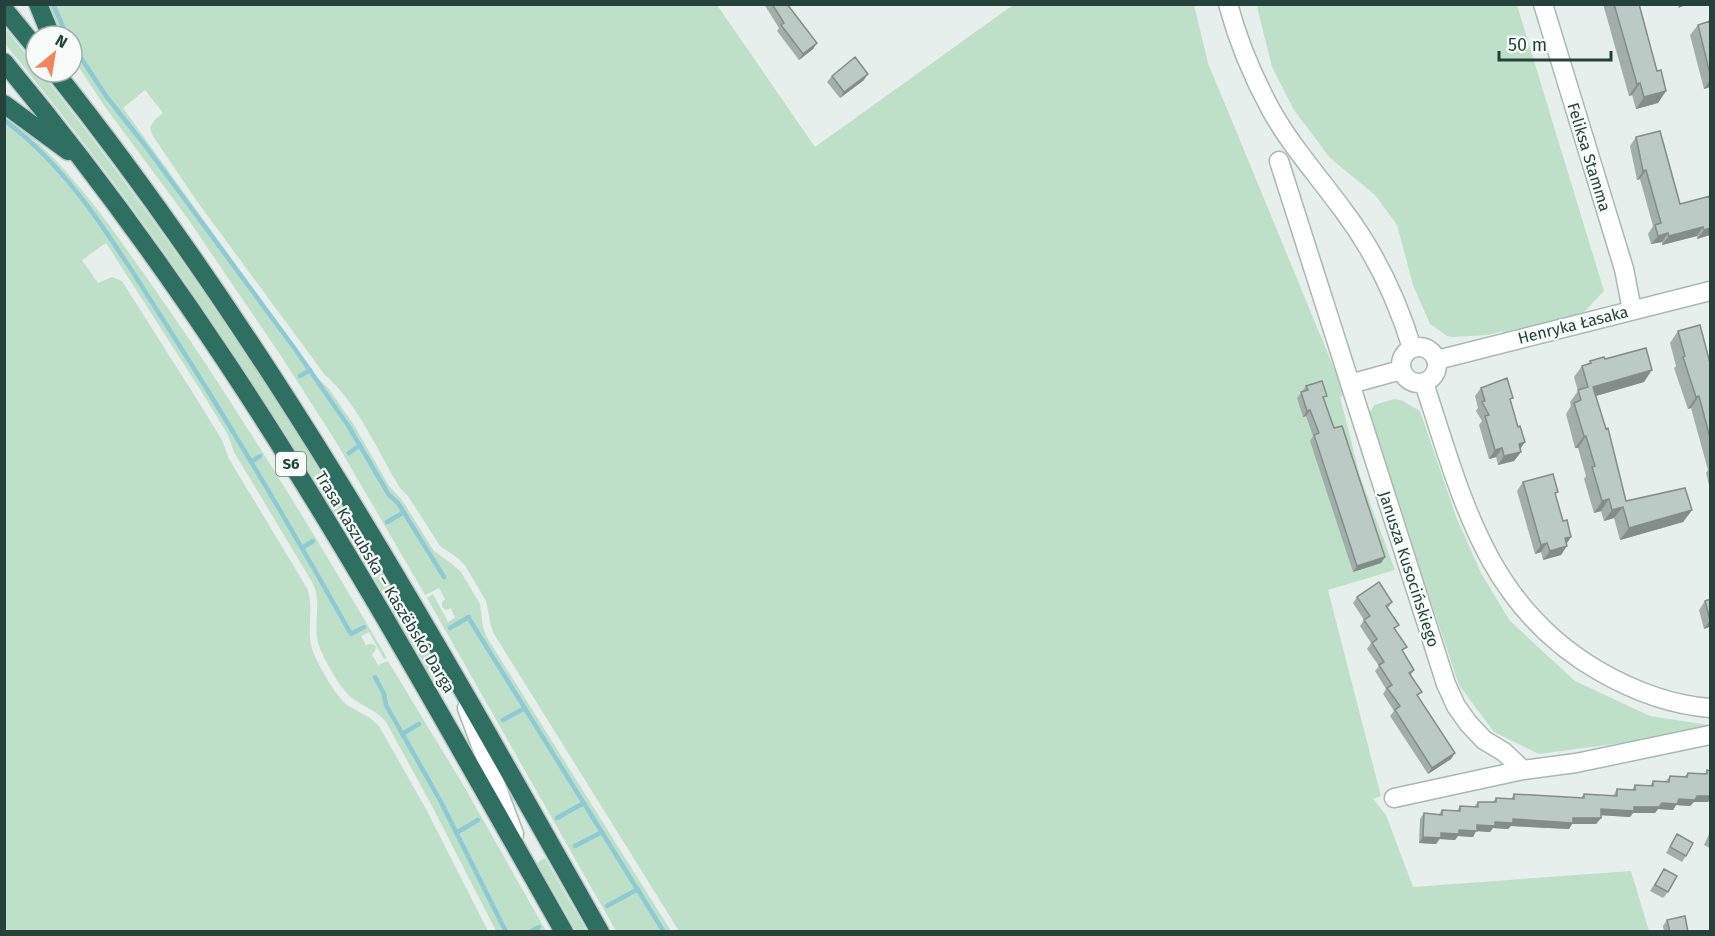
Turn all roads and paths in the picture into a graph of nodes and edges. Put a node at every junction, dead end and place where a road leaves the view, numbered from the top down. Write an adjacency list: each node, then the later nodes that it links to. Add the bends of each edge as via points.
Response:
1 (38, 4): 5 (highway)
2 (1228, 4): 16 (street, via 1250,66 1272,111 1374,256)
3 (1543, 4): 15 (street, Feliksa Stamma, via 1624,269)
4 (4, 9): 6 (highway)
5 (46, 24)
6 (24, 33)
7 (4, 62): 13 (highway, Trasa Kaszubska – Kaszëbskô Darga / S6)
8 (64, 84): 11 (highway, Trasa Kaszubska – Kaszëbskô Darga / S6)
9 (72, 84): 11 (highway)
10 (4, 104): 13 (highway)
11 (81, 105): 21 (highway, Trasa Kaszubska – Kaszëbskô Darga / S6, via 253,345 342,485)
12 (1279, 161): 20 (street, Janusza Kusocińskiego)
13 (84, 162): 22 (highway, Trasa Kaszubska – Kaszëbskô Darga / S6, via 227,363 314,500)
14 (1710, 291): 15 (street, Henryka Łasaka)
15 (1632, 310): 17 (street, Henryka Łasaka)
16 (1412, 348): 17 (street, via 1425,348); 18 (street, via 1404,354)
17 (1437, 360): 19 (street, via 1436,373)
18 (1401, 370): 19 (street, via 1412,383); 20 (street)
19 (1424, 383): 23 (street, via 1479,540 1513,597 1534,621 1563,647 1611,678 1640,691)
20 (1350, 384): 25 (street, Janusza Kusocińskiego, via 1446,684 1468,723)
21 (455, 677): 26 (street); 28 (highway, Trasa Kaszubska – Kaszëbskô Darga / S6)
22 (428, 693): 26 (street); 29 (highway, Trasa Kaszubska – Kaszëbskô Darga / S6)
23 (1710, 708)
24 (1710, 735): 25 (street)
25 (1523, 770): 27 (street)
26 (491, 772): 28 (street); 29 (street)
27 (1394, 798)
28 (554, 851): 31 (highway, Trasa Kaszubska – Kaszëbskô Darga / S6)
29 (526, 866): 30 (highway, Trasa Kaszubska – Kaszëbskô Darga / S6)
30 (564, 932)
31 (600, 932)

